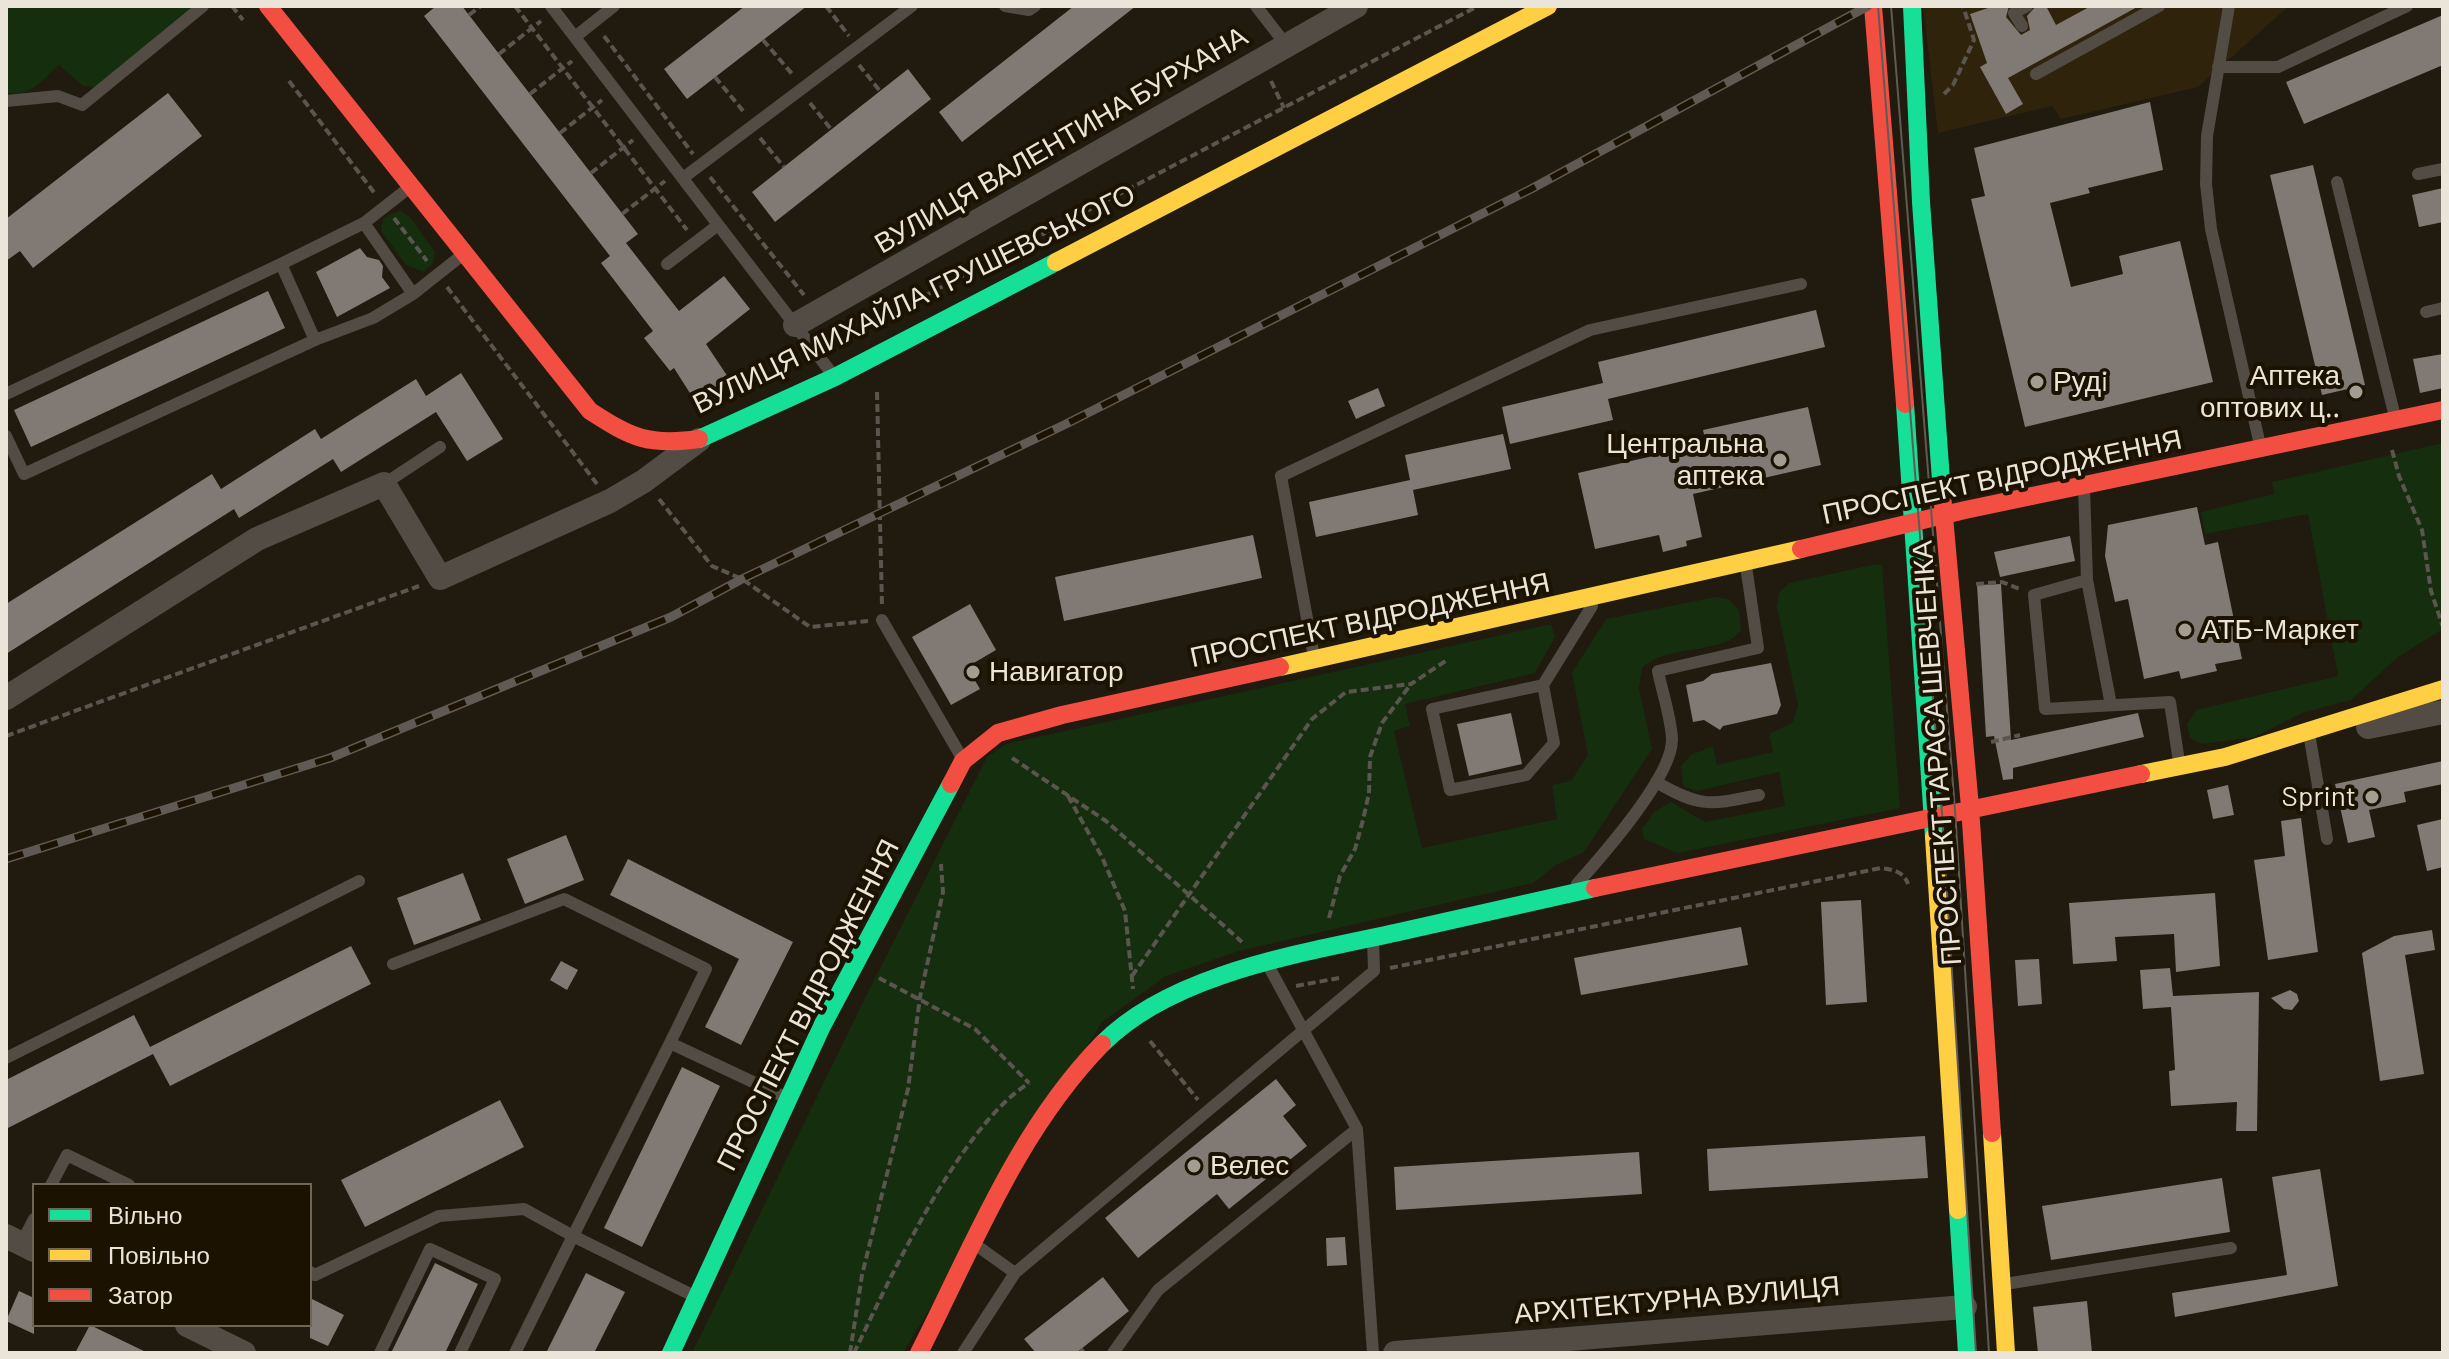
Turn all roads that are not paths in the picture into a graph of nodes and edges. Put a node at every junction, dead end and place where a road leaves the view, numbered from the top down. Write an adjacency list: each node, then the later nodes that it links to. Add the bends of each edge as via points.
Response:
1 (203, 6): 22 (lane, via 82,105 58,96)
2 (268, 6): 27 (main road, ВУЛИЦЯ МИХАЙЛА ГРУШЕВСЬКОГО)
3 (614, 6): 18 (lane)
4 (912, 6): 25 (lane)
5 (1005, 6): 6 (lane)
6 (1035, 6)
7 (1256, 6): 19 (lane)
8 (1356, 6): 19 (street, ВУЛИЦЯ ВАЛЕНТИНА БУРХАНА)
9 (1548, 6): 39 (main road, ВУЛИЦЯ МИХАЙЛА ГРУШЕВСЬКОГО)
10 (1873, 6): 50 (main road, ПРОСПЕКТ ТАРАСА ШЕВЧЕНКА)
11 (1912, 6): 49 (main road, ПРОСПЕКТ ТАРАСА ШЕВЧЕНКА, via 1938,452)
12 (2027, 6): 17 (lane, via 2014,13)
13 (2159, 6): 21 (lane)
14 (2229, 6): 20 (lane)
15 (2407, 6): 20 (lane, via 2278,67)
16 (553, 8): 18 (lane)
17 (2022, 26)
18 (575, 37): 25 (lane)
19 (1287, 46): 37 (street, ВУЛИЦЯ ВАЛЕНТИНА БУРХАНА)
20 (2218, 67): 46 (lane, via 2207,136 2211,229)
21 (2036, 74)
22 (6, 101)
23 (2443, 169): 24 (lane)
24 (2418, 174)
25 (680, 175): 29 (lane)
26 (2337, 182): 42 (lane)
27 (410, 187): 28 (lane); 30 (main road, ВУЛИЦЯ МИХАЙЛА ГРУШЕВСЬКОГО)
28 (364, 223): 31 (lane); 34 (lane)
29 (718, 225): 32 (lane); 37 (lane)
30 (464, 254): 34 (lane); 44 (main road, ВУЛИЦЯ МИХАЙЛА ГРУШЕВСЬКОГО, via 590,411 631,438 665,444)
31 (281, 264): 38 (lane); 40 (lane)
32 (667, 264)
33 (1801, 284): 55 (lane, via 1590,330 1281,476)
34 (413, 294): 38 (lane, via 373,318)
35 (2443, 308): 36 (lane)
36 (2426, 312)
37 (795, 325): 39 (lane)
38 (315, 340): 43 (lane, via 24,474)
39 (835, 377): 44 (main road, ВУЛИЦЯ МИХАЙЛА ГРУШЕВСЬКОГО)
40 (6, 394)
41 (2443, 410): 42 (main road, ПРОСПЕКТ ВІДРОДЖЕННЯ)
42 (2390, 421): 46 (main road, ПРОСПЕКТ ВІДРОДЖЕННЯ)
43 (6, 436)
44 (701, 439): 47 (street, via 610,501 440,578)
45 (440, 447): 47 (lane)
46 (2261, 448): 48 (main road, ПРОСПЕКТ ВІДРОДЖЕННЯ)
47 (384, 484): 58 (street, via 257,539)
48 (2084, 487): 49 (main road, ПРОСПЕКТ ВІДРОДЖЕННЯ); 52 (lane)
49 (1947, 515): 50 (main road, ПРОСПЕКТ ВІДРОДЖЕННЯ); 67 (main road, ПРОСПЕКТ ТАРАСА ШЕВЧЕНКА)
50 (1912, 524): 51 (main road, ПРОСПЕКТ ВІДРОДЖЕННЯ); 68 (main road, ПРОСПЕКТ ТАРАСА ШЕВЧЕНКА)
51 (1745, 563): 53 (main road, ПРОСПЕКТ ВІДРОДЖЕННЯ); 65 (lane, via 1758,648 1658,671 1672,741)
52 (2087, 580): 59 (lane); 59 (lane, via 2034,595 2045,709)
53 (1595, 599): 55 (main road, ПРОСПЕКТ ВІДРОДЖЕННЯ); 56 (lane)
54 (882, 620): 63 (lane)
55 (1314, 661): 63 (main road, ПРОСПЕКТ ВІДРОДЖЕННЯ, via 998,733)
56 (1543, 685): 56 (lane, via 1554,743 1526,775 1450,790 1432,709)
57 (2443, 689): 62 (main road)
58 (6, 698)
59 (2111, 705): 64 (lane, via 2170,702)
60 (2443, 712): 61 (street)
61 (2310, 739): 62 (street); 69 (lane)
62 (2225, 757): 64 (main road)
63 (963, 761): 78 (main road, ПРОСПЕКТ ВІДРОДЖЕННЯ)
64 (2179, 766): 67 (main road)
65 (1656, 782): 66 (lane, via 1707,805); 71 (lane)
66 (1759, 795)
67 (1970, 807): 68 (main road); 89 (main road, ПРОСПЕКТ ТАРАСА ШЕВЧЕНКА)
68 (1930, 816): 71 (main road); 91 (main road, ПРОСПЕКТ ТАРАСА ШЕВЧЕНКА)
69 (2327, 839)
70 (359, 881): 77 (lane)
71 (1571, 893): 72 (main road)
72 (1372, 938): 74 (main road); 75 (lane, via 1374,971)
73 (393, 964): 76 (lane, via 564,899 706,969)
74 (1268, 964): 75 (lane); 85 (main road, via 1177,993 1115,1031 1066,1081 1024,1144)
75 (1305, 1032): 79 (lane); 88 (lane)
76 (670, 1043): 78 (lane); 83 (lane)
77 (6, 1058)
78 (789, 1099): 90 (main road, ПРОСПЕКТ ВІДРОДЖЕННЯ)
79 (1357, 1129): 100 (lane, via 1158,1290); 101 (lane)
80 (52, 1183): 81 (lane, via 67,1155)
81 (125, 1183)
82 (32, 1222): 84 (lane)
83 (573, 1236): 87 (lane, via 524,1209 439,1216); 90 (lane); 96 (lane)
84 (20, 1243)
85 (974, 1243): 88 (lane); 98 (main road)
86 (2231, 1248): 89 (lane)
87 (312, 1273)
88 (1015, 1273): 99 (lane)
89 (2002, 1284): 104 (main road, ПРОСПЕКТ ТАРАСА ШЕВЧЕНКА)
90 (697, 1297): 97 (main road, ПРОСПЕКТ ВІДРОДЖЕННЯ)
91 (1965, 1307): 102 (street, АРХІТЕКТУРНА ВУЛИЦЯ); 103 (main road, ПРОСПЕКТ ТАРАСА ШЕВЧЕНКА)
92 (191, 1327): 93 (street)
93 (244, 1353)
94 (380, 1353): 95 (lane, via 430,1249 495,1279)
95 (460, 1353)
96 (515, 1353)
97 (671, 1353)
98 (919, 1353)
99 (963, 1353)
100 (1113, 1353)
101 (1373, 1353)
102 (1395, 1353)
103 (1967, 1353)
104 (2006, 1353)

